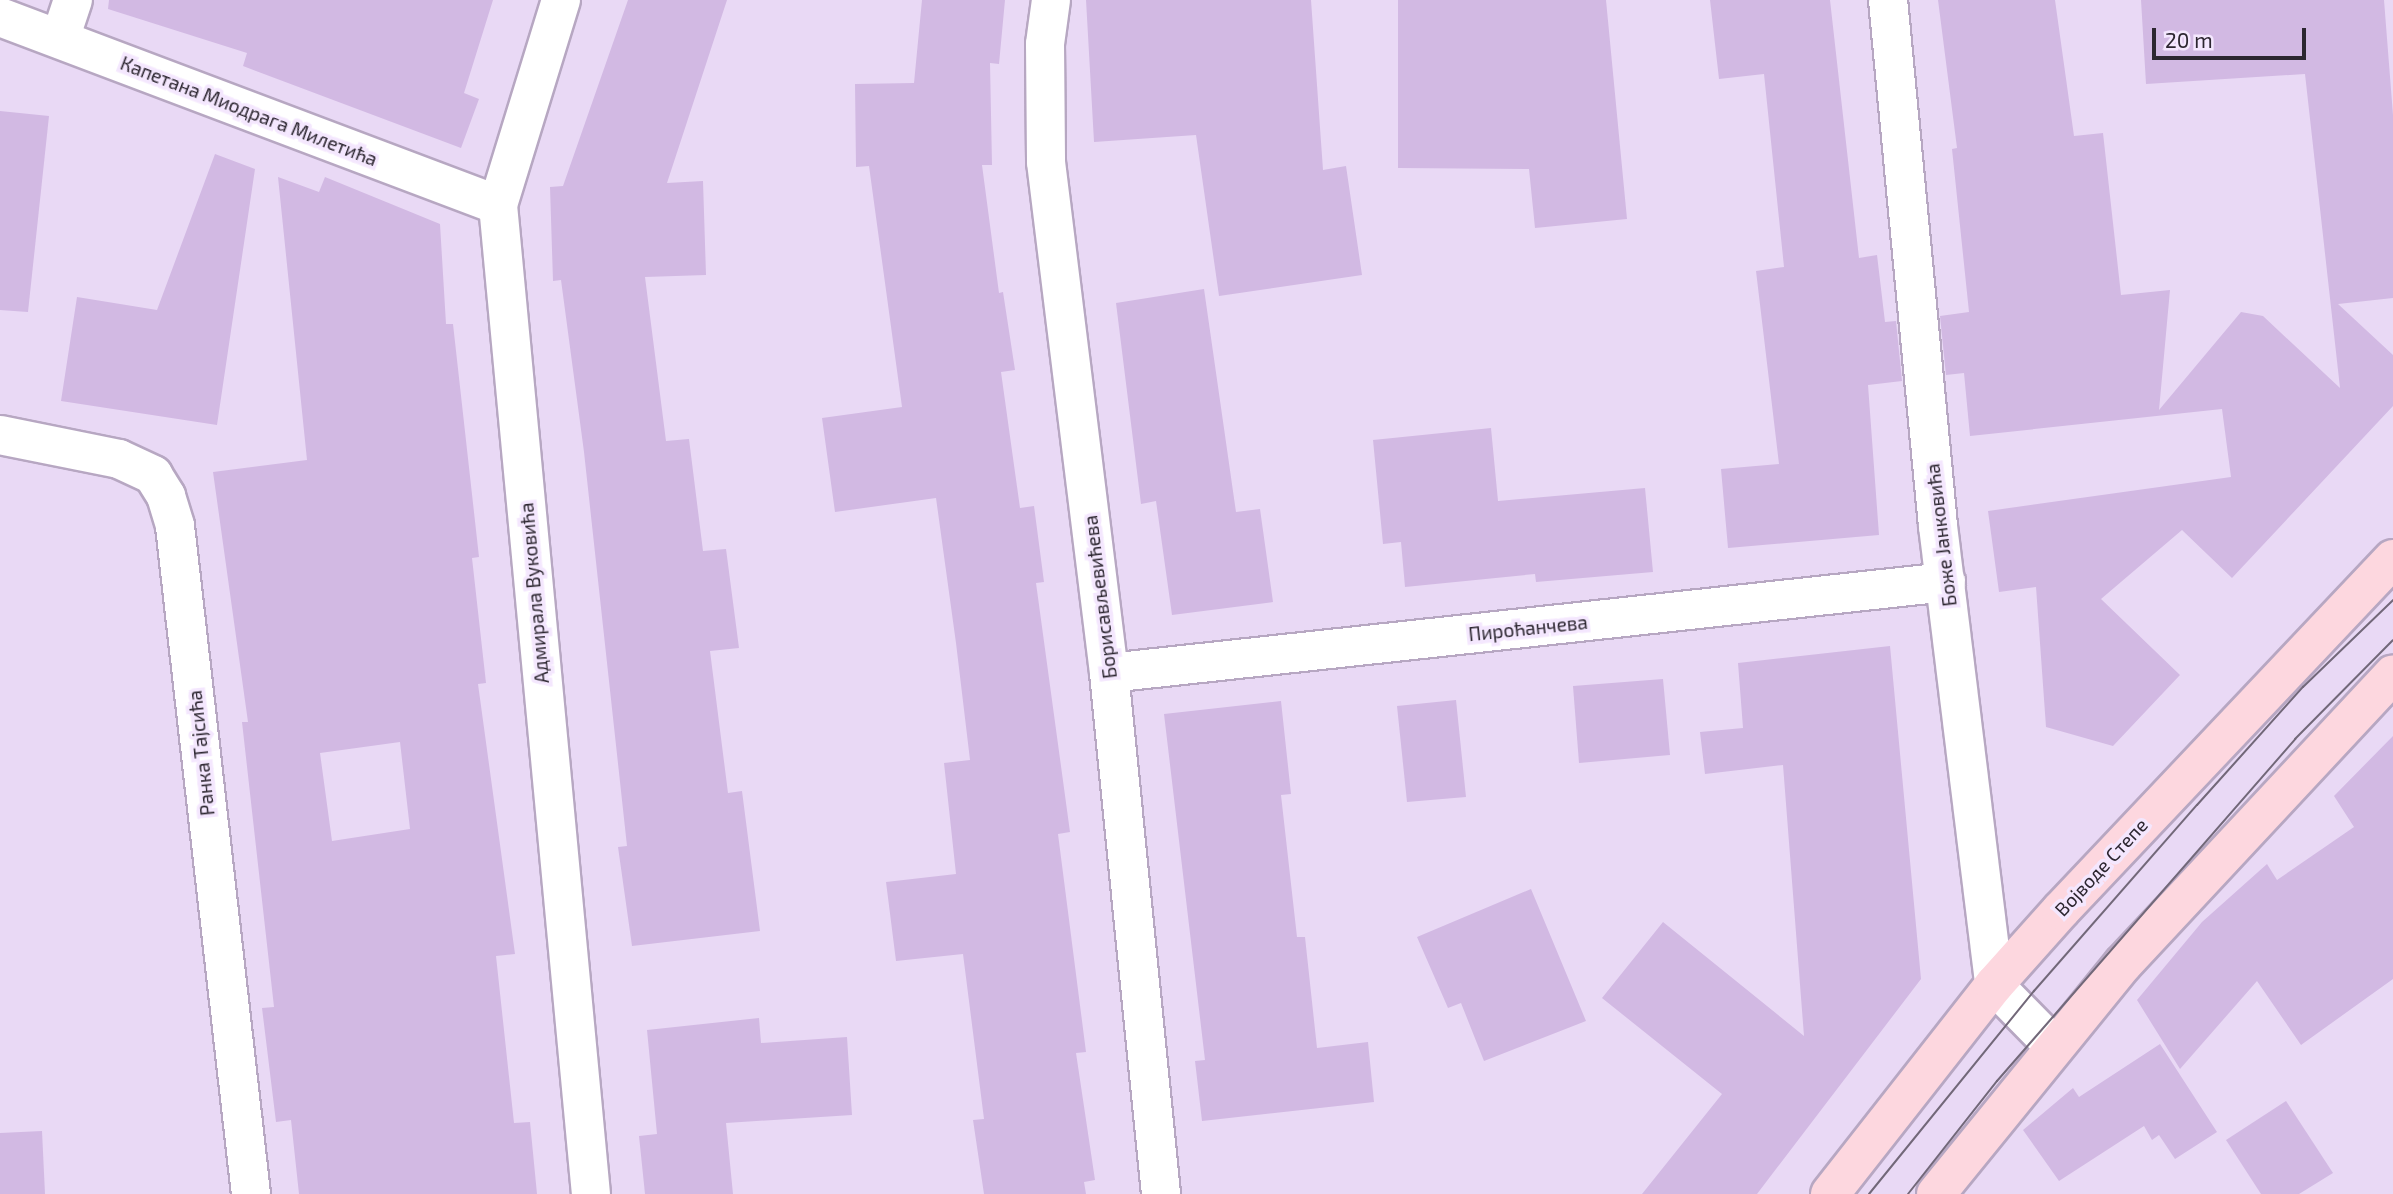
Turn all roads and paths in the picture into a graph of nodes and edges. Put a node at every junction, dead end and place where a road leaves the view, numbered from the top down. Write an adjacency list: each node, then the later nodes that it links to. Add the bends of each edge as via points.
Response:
1 (73, 0): 6 (street)
2 (561, 0): 7 (street, Адмирала Вуковића)
3 (1051, 0): 11 (street, Борисављевићева, via 1045,44 1046,162)
4 (1888, 0): 10 (street, Боже Јанковића)
5 (0, 17): 6 (street, Капетана Миодрага Милетића)
6 (60, 39): 7 (street, Капетана Миодрага Милетића)
7 (498, 205): 16 (street, Адмирала Вуковића)
8 (0, 435): 15 (street, Ранка Тајсића, via 118,459 153,475 176,526)
9 (2393, 559): 13 (main road, Војводе Степе)
10 (1946, 582): 11 (street, Пироћанчева); 13 (street, Боже Јанковића)
11 (1110, 673): 17 (street, Борисављевићева)
12 (2393, 674): 14 (main road, via 2123,964)
13 (1994, 985): 14 (street); 18 (main road, Војводе Степе)
14 (2054, 1046): 19 (main road)
15 (251, 1194)
16 (591, 1194)
17 (1161, 1194)
18 (1830, 1194)
19 (1936, 1194)

